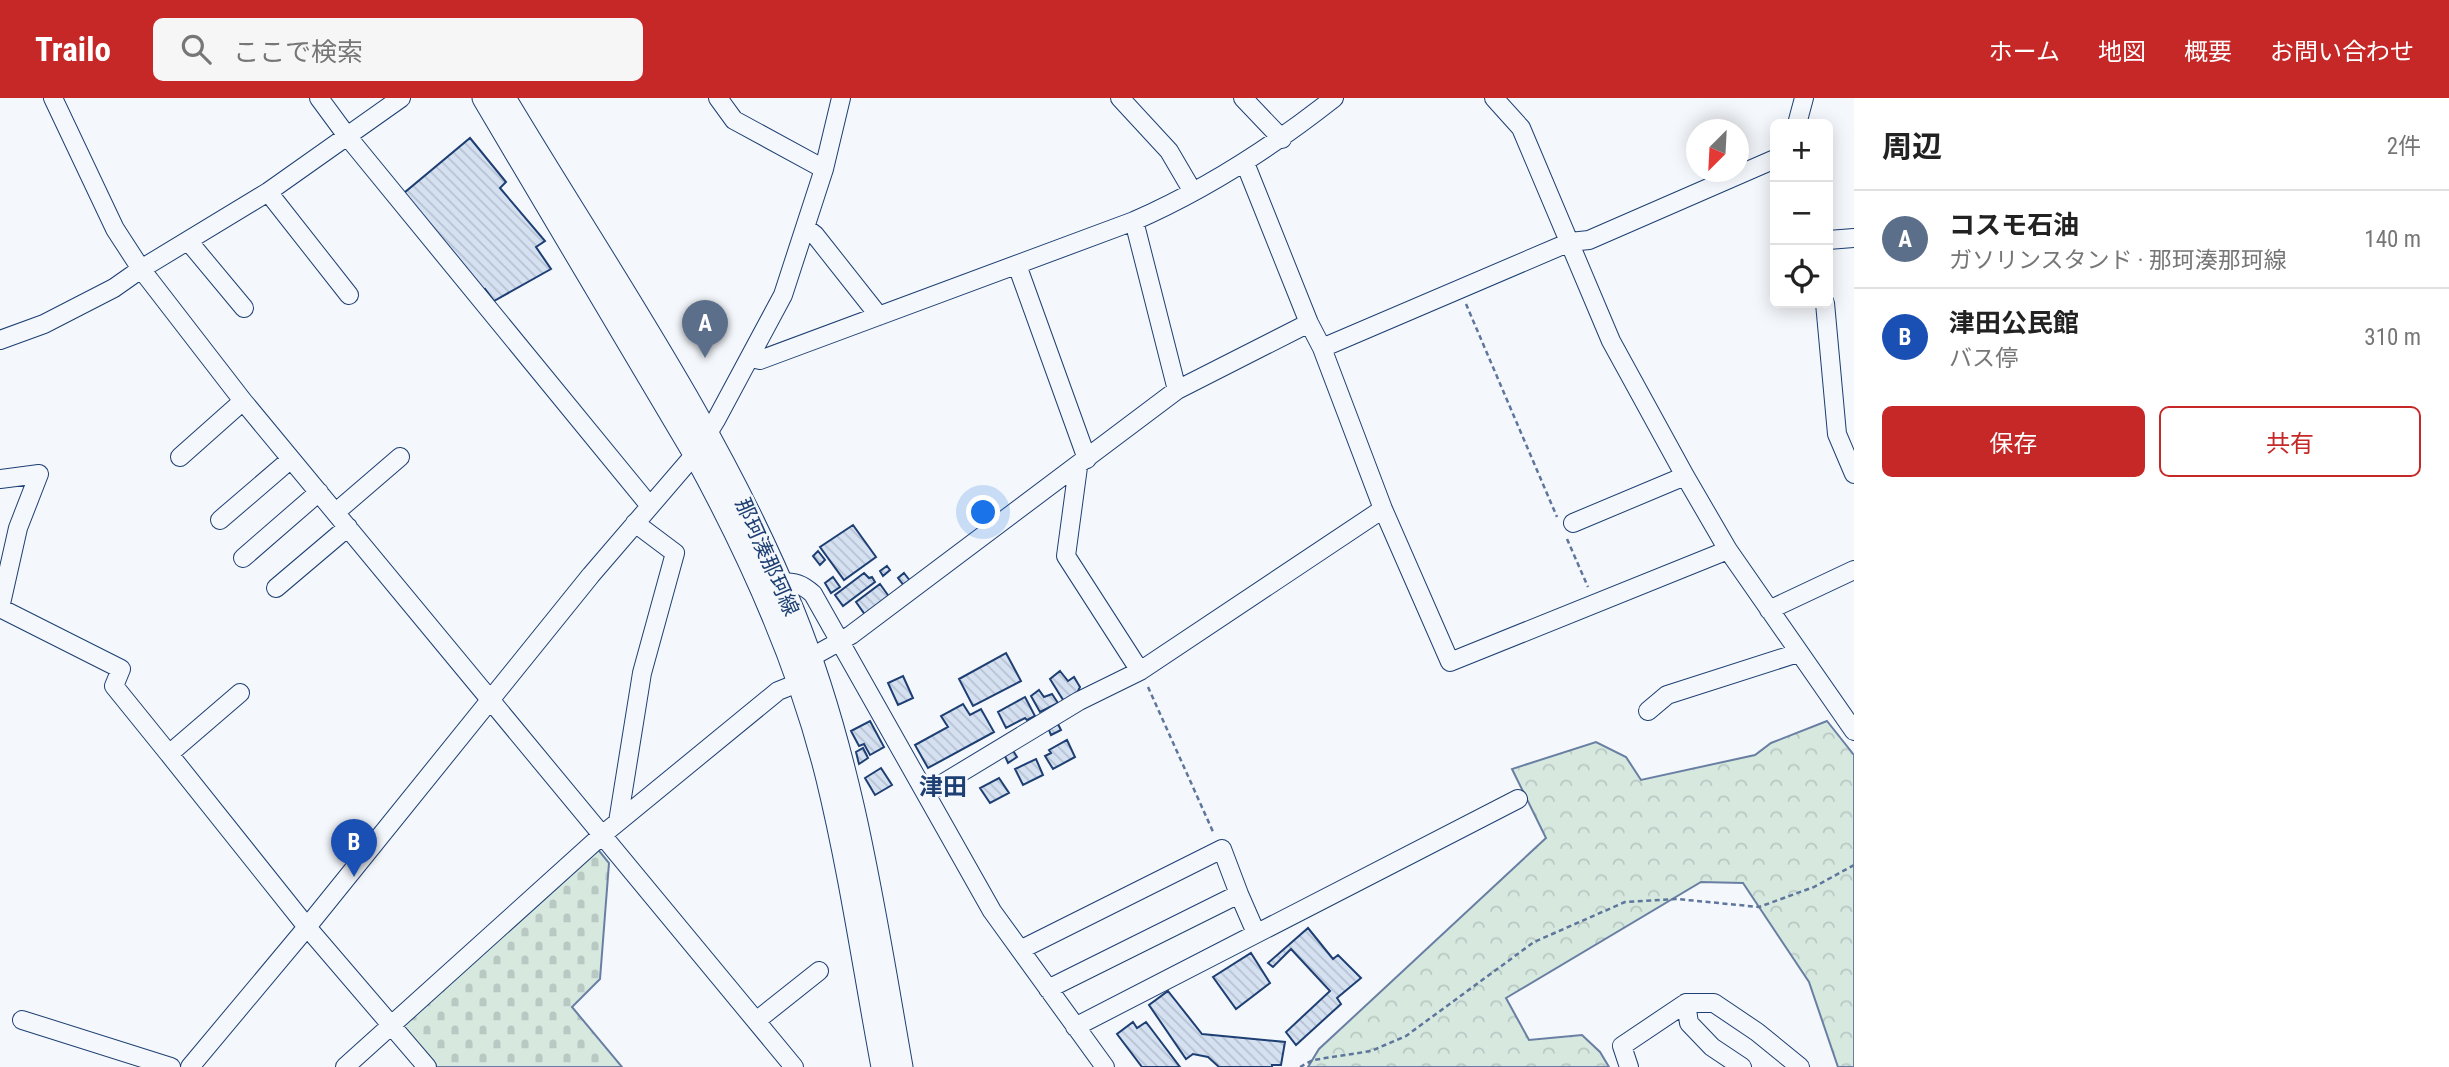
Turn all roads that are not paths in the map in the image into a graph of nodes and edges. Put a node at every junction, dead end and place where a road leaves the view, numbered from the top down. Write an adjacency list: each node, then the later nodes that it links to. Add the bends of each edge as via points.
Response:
1 (53, 98): 28 (street, via 115,229)
2 (319, 98): 14 (street)
3 (401, 98): 14 (street)
4 (484, 98): 40 (main road, 那珂湊那珂線)
5 (504, 98): 39 (main road, 那珂湊那珂線)
6 (718, 98): 18 (street, via 734,120)
7 (841, 98): 18 (street)
8 (1120, 98): 20 (street, via 1170,151)
9 (1243, 98): 15 (street)
10 (1334, 98): 15 (street)
11 (1494, 98): 26 (street, via 1521,128)
12 (1804, 98): 13 (street)
13 (1798, 119)
14 (347, 136): 19 (street); 49 (street)
15 (1282, 139): 17 (street)
16 (1770, 161): 26 (street, via 1589,240)
17 (1245, 163): 20 (street); 33 (street)
18 (824, 169): 22 (street)
19 (268, 192): 25 (street); 29 (street)
20 (1193, 192): 21 (street)
21 (1134, 221): 27 (street); 37 (street)
22 (806, 228): 32 (street); 36 (street, via 783,295)
23 (1854, 238): 24 (street)
24 (1833, 240)
25 (189, 242): 28 (street); 30 (street)
26 (1570, 242): 35 (street); 46 (street, via 1611,341)
27 (1017, 265): 32 (street); 44 (street)
28 (141, 269): 34 (street, via 44,324); 38 (street)
29 (349, 295)
30 (244, 308)
31 (1825, 308): 45 (street, via 1837,434)
32 (879, 316): 36 (street, via 760,360)
33 (1309, 323): 35 (street); 37 (street)
34 (0, 340)
35 (1322, 348): 50 (street)
36 (750, 358): 39 (street)
37 (1177, 390): 44 (street)
38 (243, 401): 41 (street); 43 (street)
39 (708, 434): 40 (street); 59 (main road, 那珂湊那珂線)
40 (695, 454): 49 (street); 66 (main road, 那珂湊那珂線, via 762,590)
41 (180, 457)
42 (400, 457): 51 (street)
43 (291, 459): 48 (street); 52 (street)
44 (1082, 463): 62 (street); 65 (street, via 1066,556)
45 (1854, 474)
46 (1685, 477): 54 (street); 56 (street)
47 (0, 478): 71 (street, via 40,474 18,528 1,608 121,669 114,686)
48 (319, 492): 51 (street); 57 (street)
49 (650, 506): 53 (street)
50 (1383, 509): 56 (street, via 1450,662); 65 (street)
51 (336, 512): 55 (street)
52 (219, 520)
53 (635, 523): 68 (street); 74 (street, via 676,553 642,673)
54 (1573, 523)
55 (348, 527): 60 (street); 68 (street)
56 (1728, 550): 61 (street)
57 (243, 558)
58 (1854, 570): 61 (street)
59 (780, 582): 62 (street, via 794,582 813,594); 64 (main road, 那珂湊那珂線)
60 (276, 589)
61 (1769, 611): 63 (street)
62 (841, 640): 64 (street); 72 (street)
63 (1798, 653): 69 (street, via 1667,695); 70 (street)
64 (810, 658): 93 (main road, 那珂湊那珂線, via 856,820)
65 (1140, 671): 72 (street, via 1079,701)
66 (798, 683): 74 (street, via 778,691); 92 (main road, 那珂湊那珂線, via 827,777 848,871)
67 (240, 693): 71 (street)
68 (490, 702): 75 (street); 77 (street)
69 (1648, 711)
70 (1854, 732)
71 (169, 754): 77 (street)
72 (927, 793): 79 (street, via 992,911)
73 (1518, 799): 78 (street)
74 (618, 822): 75 (street)
75 (601, 836): 84 (street); 85 (street)
76 (1239, 894): 78 (street); 79 (street, via 1222,849); 81 (street)
77 (307, 927): 85 (street); 88 (street)
78 (1256, 933): 86 (street)
79 (1020, 950): 81 (street)
80 (820, 971): 84 (street)
81 (1048, 989): 86 (street)
82 (1686, 1003): 95 (street, via 1622,1046); 96 (street, via 1689,1023 1712,1047); 97 (street, via 1714,1003)
83 (22, 1020): 87 (street)
84 (756, 1021): 91 (street)
85 (392, 1024): 89 (street); 90 (street)
86 (1075, 1027): 94 (street)
87 (171, 1067)
88 (190, 1067)
89 (345, 1067)
90 (427, 1067)
91 (794, 1067)
92 (883, 1067)
93 (901, 1067)
94 (1105, 1067)
95 (1629, 1067)
96 (1742, 1067)
97 (1800, 1067)

